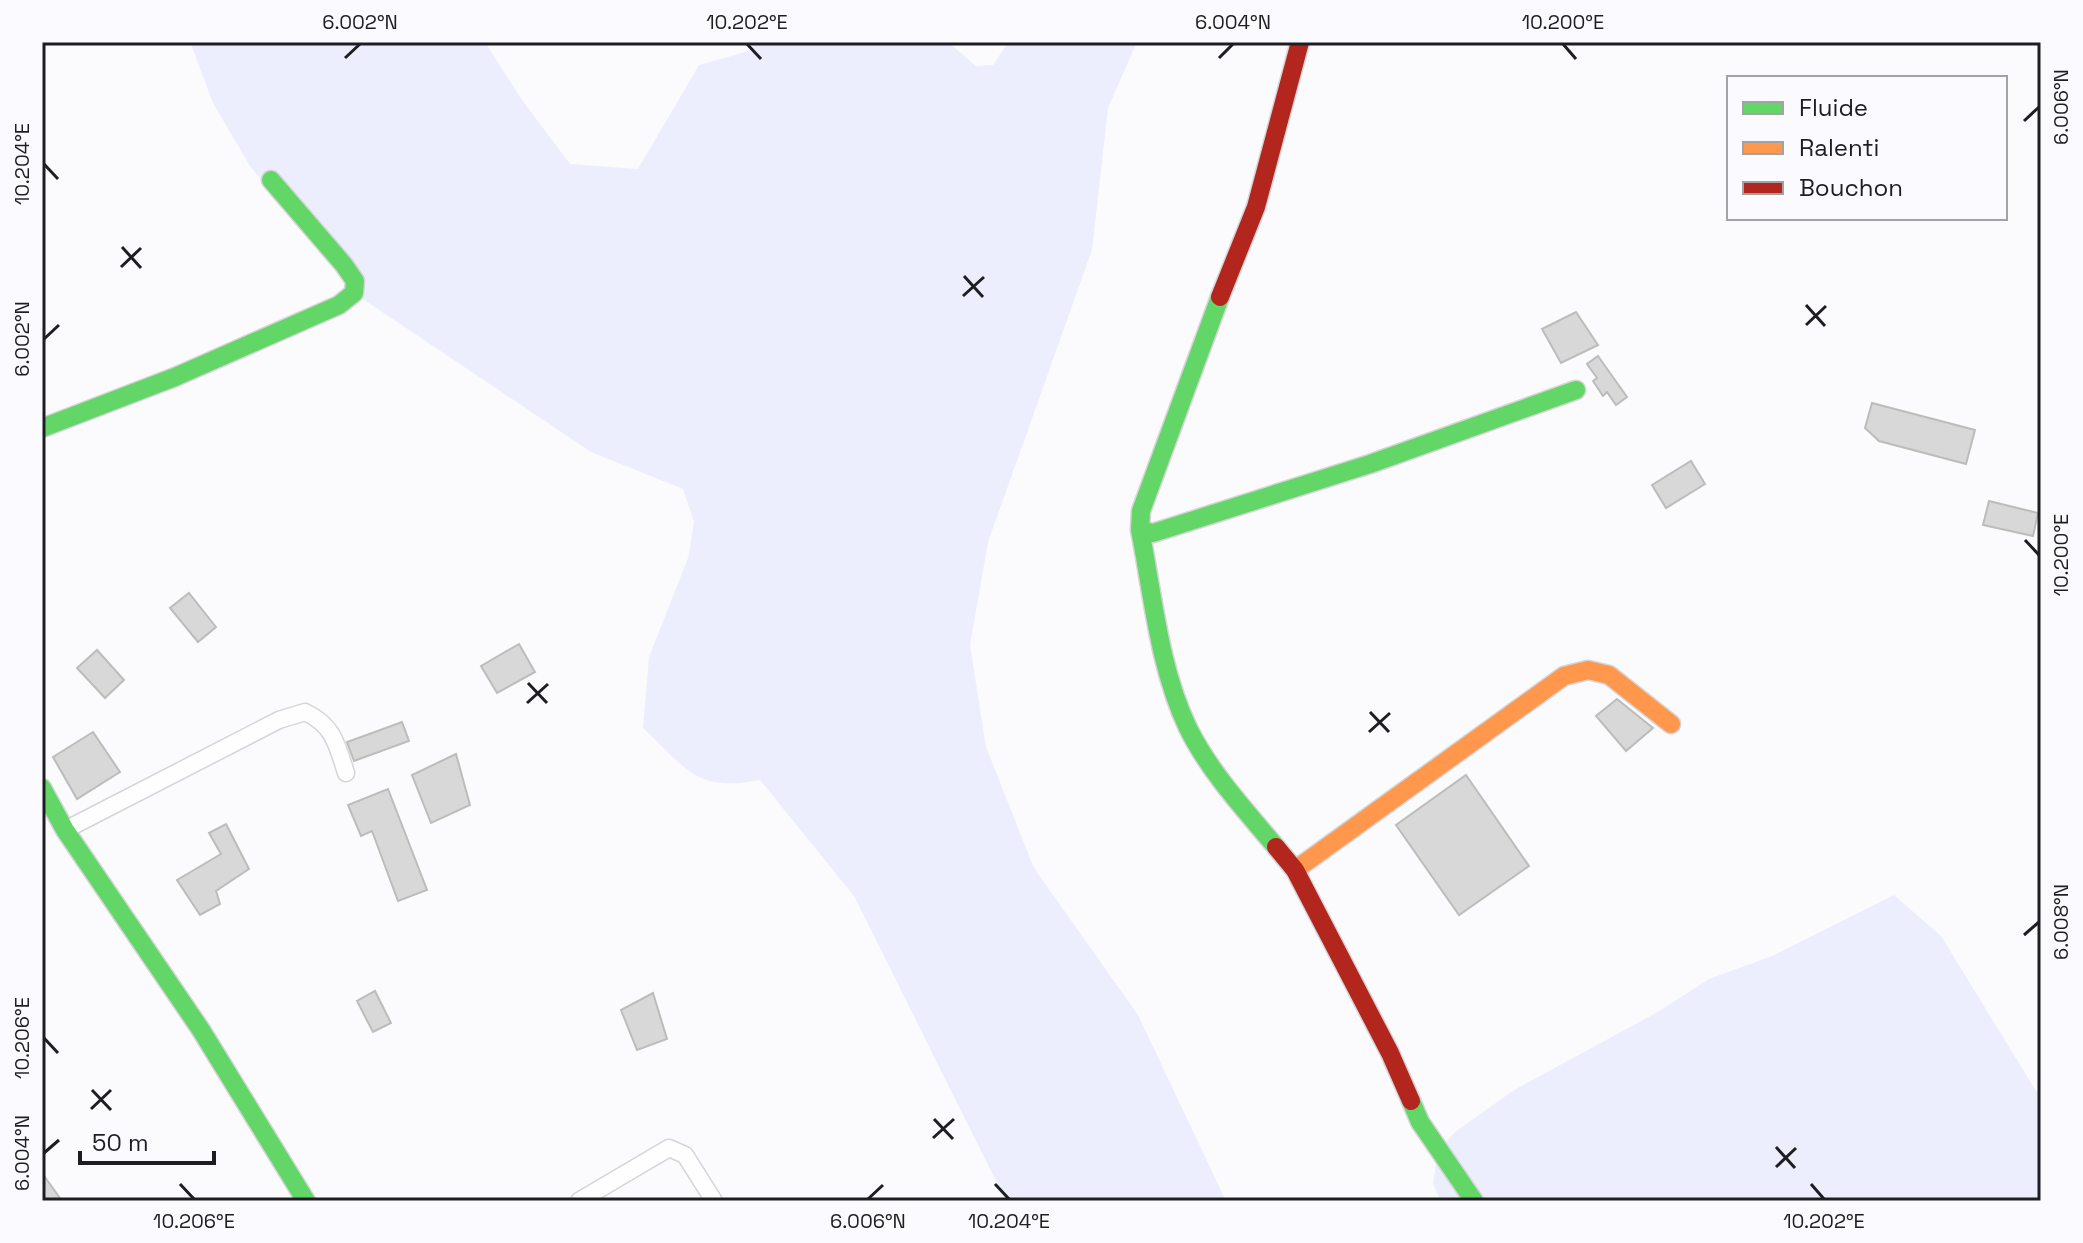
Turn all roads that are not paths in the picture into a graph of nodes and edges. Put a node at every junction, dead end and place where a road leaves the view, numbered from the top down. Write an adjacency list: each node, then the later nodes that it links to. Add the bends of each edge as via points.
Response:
1 (1300, 42): 5 (street, via 1256,207 1188,375 1141,511)
2 (271, 180): 4 (street, via 344,265 355,281 354,293 339,305 175,377)
3 (1576, 390): 5 (street, via 1298,487 1153,533)
4 (42, 428)
5 (1140, 530): 10 (street, via 1167,667 1188,728 1227,787)
6 (1671, 724): 10 (street, via 1609,675 1588,670 1564,676)
7 (346, 773): 9 (street, via 335,735 323,720 305,712 279,720)
8 (42, 788): 9 (street)
9 (65, 830): 11 (street, via 201,1030)
10 (1295, 870): 14 (street, via 1420,1122)
11 (306, 1201)
12 (579, 1201): 13 (street, via 669,1148 685,1155)
13 (714, 1201)
14 (1474, 1201)

